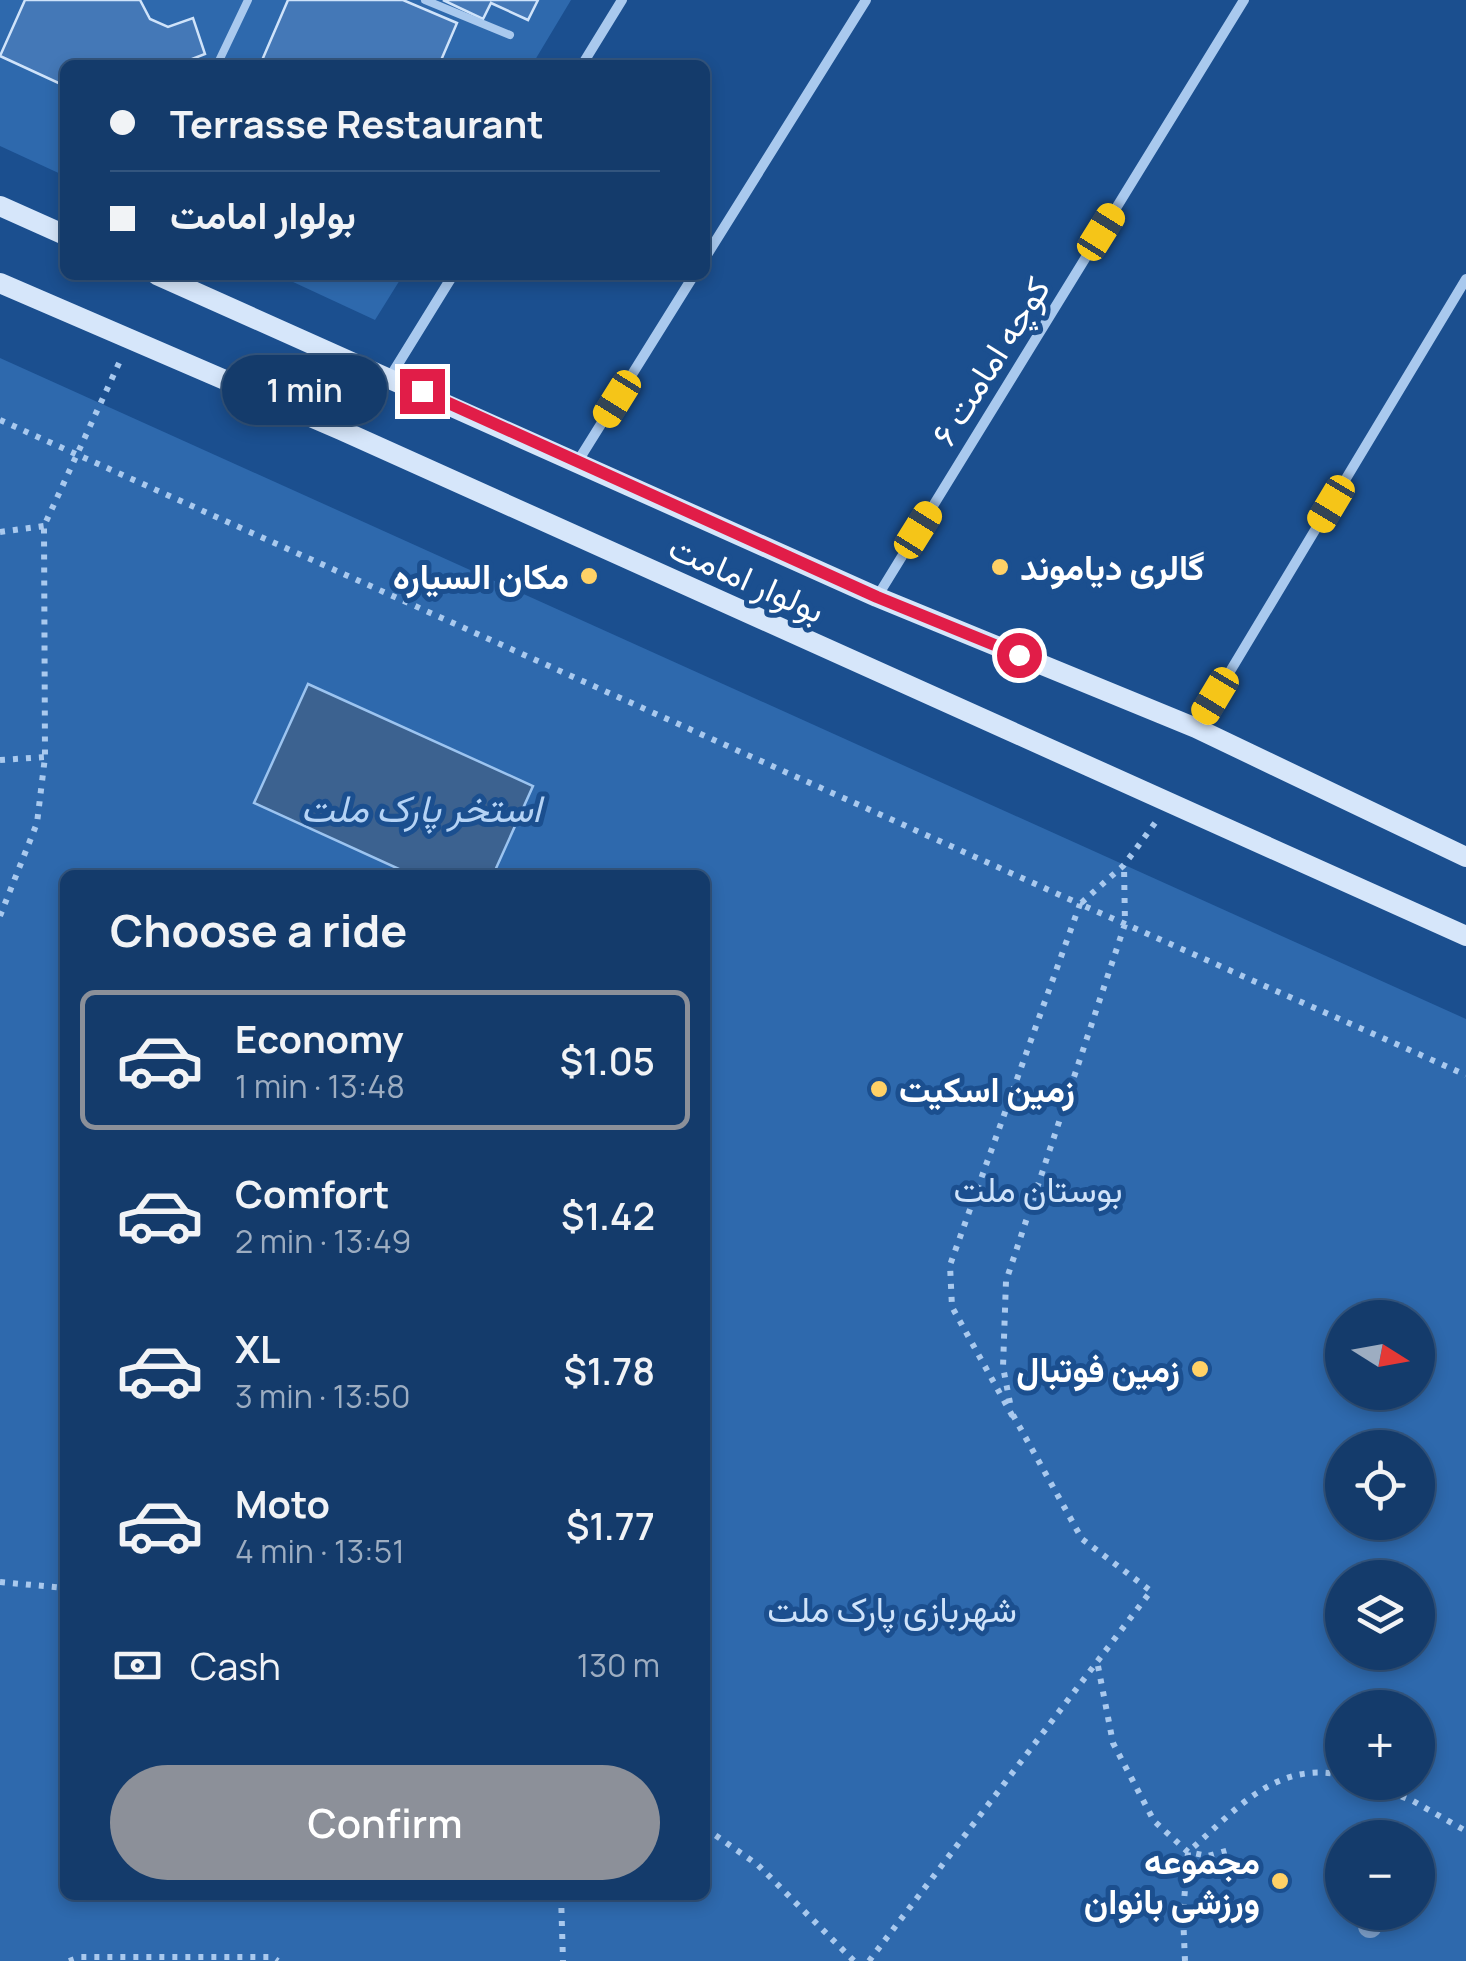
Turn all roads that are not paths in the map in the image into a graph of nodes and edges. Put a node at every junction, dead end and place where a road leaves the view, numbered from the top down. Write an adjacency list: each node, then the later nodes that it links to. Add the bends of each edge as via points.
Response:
1 (248, 0): 7 (lane)
2 (426, 0): 6 (lane)
3 (622, 0): 8 (street)
4 (866, 0): 11 (street)
5 (1244, 0): 19 (street, کوچه امامت ۶)
6 (510, 36)
7 (219, 60)
8 (585, 60)
9 (0, 206): 10 (main road)
10 (60, 232)
11 (710, 250)
12 (168, 280): 17 (main road, بولوار امامت)
13 (450, 280): 17 (street)
14 (691, 280): 18 (street)
15 (1466, 280): 20 (street)
16 (0, 283): 22 (main road, بولوار امامت)
17 (390, 378): 18 (main road, بولوار امامت)
18 (578, 460): 19 (main road, بولوار امامت)
19 (877, 597): 20 (main road, بولوار امامت)
20 (1196, 728): 21 (main road, بولوار امامت)
21 (1466, 857)
22 (1466, 936)

